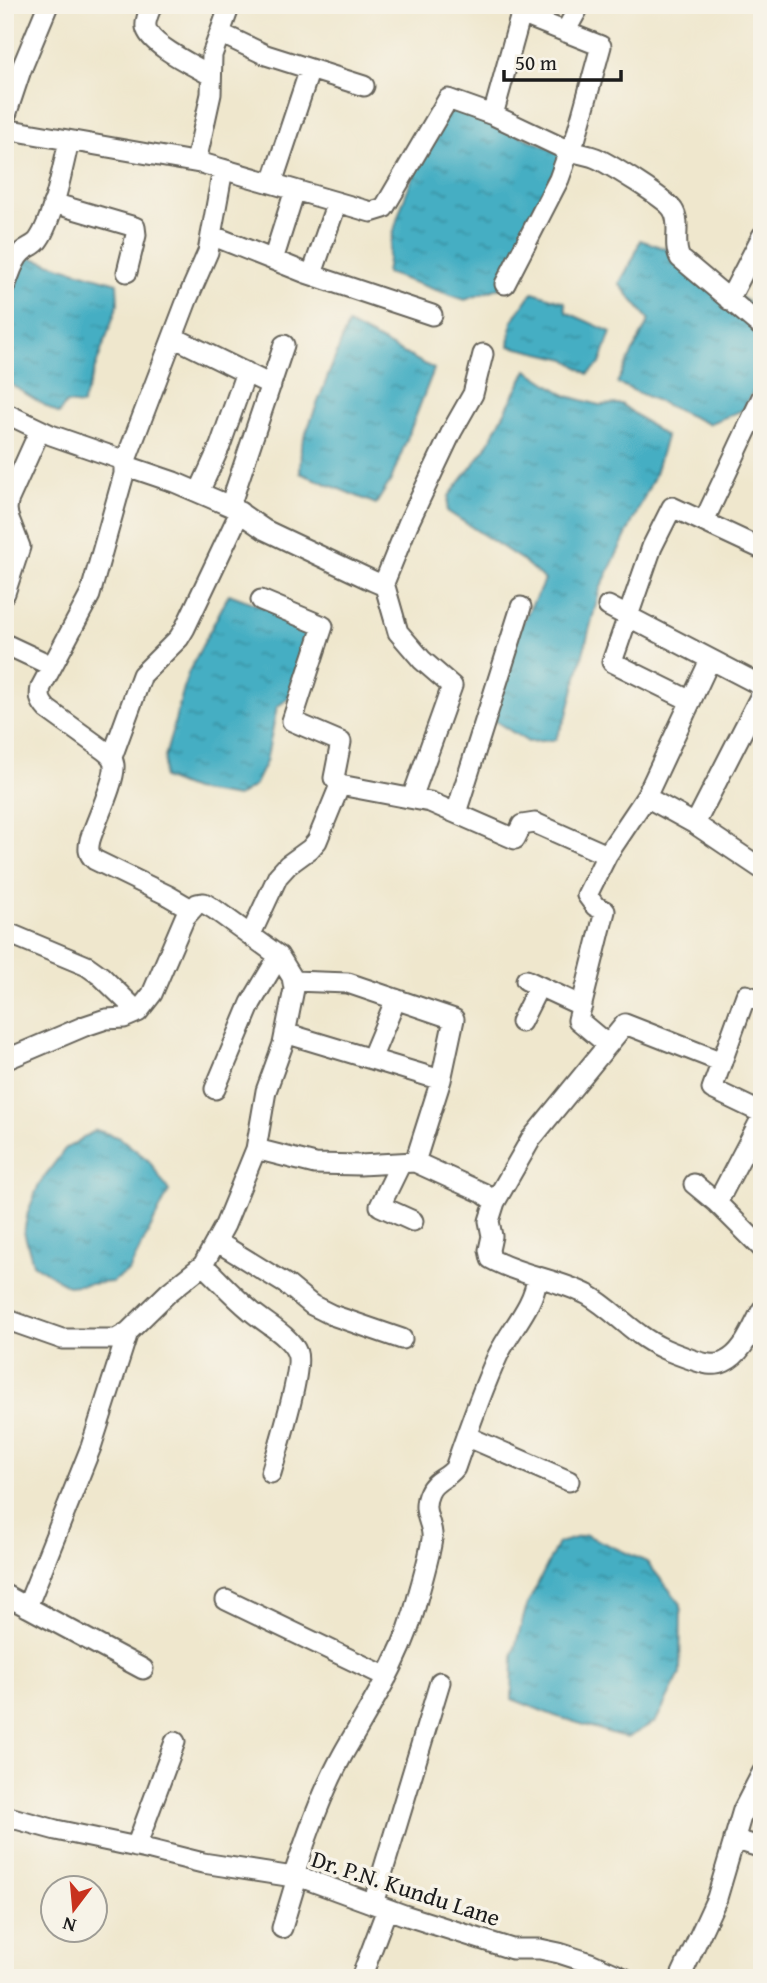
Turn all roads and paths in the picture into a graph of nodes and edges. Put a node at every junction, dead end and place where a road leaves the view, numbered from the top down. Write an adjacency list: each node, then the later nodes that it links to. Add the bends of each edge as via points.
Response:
1 (48, 5): 7 (street)
2 (152, 5): 9 (street, via 146,26 149,34)
3 (230, 5): 6 (street)
4 (580, 5): 5 (street)
5 (565, 32): 11 (street, via 520,15); 15 (street, via 601,46)
6 (220, 33): 8 (street); 9 (street)
7 (13, 67): 12 (street)
8 (310, 69): 10 (street); 18 (street)
9 (210, 75): 16 (street, via 211,94)
10 (364, 86)
11 (493, 115): 15 (street); 20 (street, via 448,99 384,208 371,212)
12 (5, 118)
13 (5, 129): 14 (street)
14 (69, 141): 16 (street); 21 (street)
15 (569, 151): 27 (street); 29 (street, via 595,158 674,210 680,258)
16 (196, 162): 17 (street)
17 (223, 169): 18 (street); 22 (street)
18 (272, 183): 19 (street)
19 (295, 190): 20 (street); 24 (street)
20 (337, 202): 26 (street)
21 (53, 203): 25 (street, via 135,227); 28 (street, via 41,237 16,259)
22 (211, 235): 24 (street); 32 (street)
23 (762, 236): 29 (street)
24 (273, 260): 26 (street)
25 (127, 272)
26 (312, 274): 30 (street)
27 (505, 284)
28 (5, 286)
29 (729, 300): 31 (street)
30 (432, 315)
31 (762, 327)
32 (173, 337): 35 (street); 40 (street)
33 (284, 345): 36 (street)
34 (483, 354): 46 (street, via 473,394)
35 (246, 372): 36 (street); 41 (street)
36 (271, 384): 42 (street)
37 (762, 397): 44 (street)
38 (5, 413): 39 (street)
39 (40, 430): 40 (street, via 120,459); 43 (street)
40 (124, 465): 41 (street); 54 (street, via 90,596)
41 (199, 492): 42 (street)
42 (235, 509): 46 (street, via 279,537); 58 (street, via 185,628 142,675)
43 (6, 510): 47 (street, via 20,547)
44 (705, 521): 45 (street); 51 (street, via 672,507 652,547)
45 (762, 549)
46 (384, 583): 61 (street, via 398,632 452,686)
47 (5, 593)
48 (261, 600): 59 (street, via 323,626 292,721 341,742 334,778)
49 (608, 606): 51 (street)
50 (521, 607): 62 (street)
51 (628, 616): 53 (street); 57 (street, via 612,662)
52 (5, 644): 54 (street)
53 (710, 660): 55 (street); 57 (street)
54 (52, 666): 58 (street, via 41,687 41,702)
55 (762, 686)
56 (762, 693): 63 (street)
57 (691, 701): 60 (street)
58 (112, 757): 66 (street, via 114,770 90,840 90,855)
59 (340, 785): 61 (street); 68 (street, via 317,841 282,870)
60 (646, 797): 63 (street); 64 (street)
61 (412, 798): 62 (street)
62 (456, 813): 64 (street, via 515,839 522,825 536,823)
63 (695, 824): 65 (street)
64 (607, 855): 73 (street, via 586,895 605,911)
65 (762, 869)
66 (191, 909): 68 (street, via 204,903); 74 (street, via 152,994)
67 (8, 933): 74 (street, via 87,966)
68 (251, 934): 69 (street)
69 (279, 956): 70 (street); 82 (street, via 251,1003)
70 (293, 981): 71 (street, via 348,983); 76 (street)
71 (396, 999): 78 (street); 81 (street, via 454,1019)
72 (762, 1001): 80 (street, via 746,995)
73 (582, 1006): 75 (street, via 532,983); 77 (street, via 578,1020)
74 (138, 1012): 79 (street, via 85,1026)
75 (522, 1021)
76 (285, 1033): 78 (street); 84 (street, via 266,1091)
77 (608, 1045): 80 (street, via 625,1024); 87 (street, via 531,1139)
78 (371, 1059): 81 (street)
79 (5, 1060)
80 (722, 1062): 83 (street, via 712,1089)
81 (441, 1080): 85 (street)
82 (215, 1089)
83 (762, 1115): 88 (street)
84 (256, 1149): 85 (street, via 315,1164); 90 (street)
85 (408, 1163): 87 (street, via 483,1192); 89 (street, via 380,1206)
86 (695, 1184): 88 (street)
87 (495, 1202): 93 (street, via 489,1221 491,1259)
88 (717, 1203): 91 (street)
89 (413, 1221)
90 (216, 1241): 92 (street); 97 (street, via 313,1305)
91 (762, 1248)
92 (203, 1265): 96 (street); 99 (street, via 297,1352 298,1367)
93 (537, 1278): 94 (street, via 587,1294 659,1348 714,1365 740,1349); 98 (street, via 536,1290 499,1352)
94 (762, 1310)
95 (5, 1319): 96 (street, via 62,1339 117,1339)
96 (128, 1332): 103 (street, via 91,1447)
97 (402, 1339)
98 (466, 1436): 100 (street); 105 (street, via 455,1468 428,1493 426,1517 432,1536 426,1565 404,1642)
99 (271, 1473)
100 (569, 1481)
101 (5, 1595): 103 (street)
102 (226, 1600): 105 (street)
103 (27, 1607): 104 (street)
104 (143, 1669)
105 (387, 1677): 113 (street, via 342,1757 310,1827)
106 (440, 1682): 114 (street)
107 (175, 1742): 111 (street)
108 (762, 1773): 110 (street)
109 (5, 1816): 111 (street, Dr. P.N. Kundu Lane)
110 (734, 1839): 112 (street); 118 (street, via 717,1898)
111 (136, 1847): 113 (street, Dr. P.N. Kundu Lane)
112 (762, 1848)
113 (295, 1877): 114 (street, Dr. P.N. Kundu Lane); 115 (street)
114 (380, 1906): 116 (street); 117 (street, Dr. P.N. Kundu Lane, via 512,1949 559,1953)
115 (282, 1928)
116 (361, 1978)
117 (624, 1978)
118 (680, 1978)

